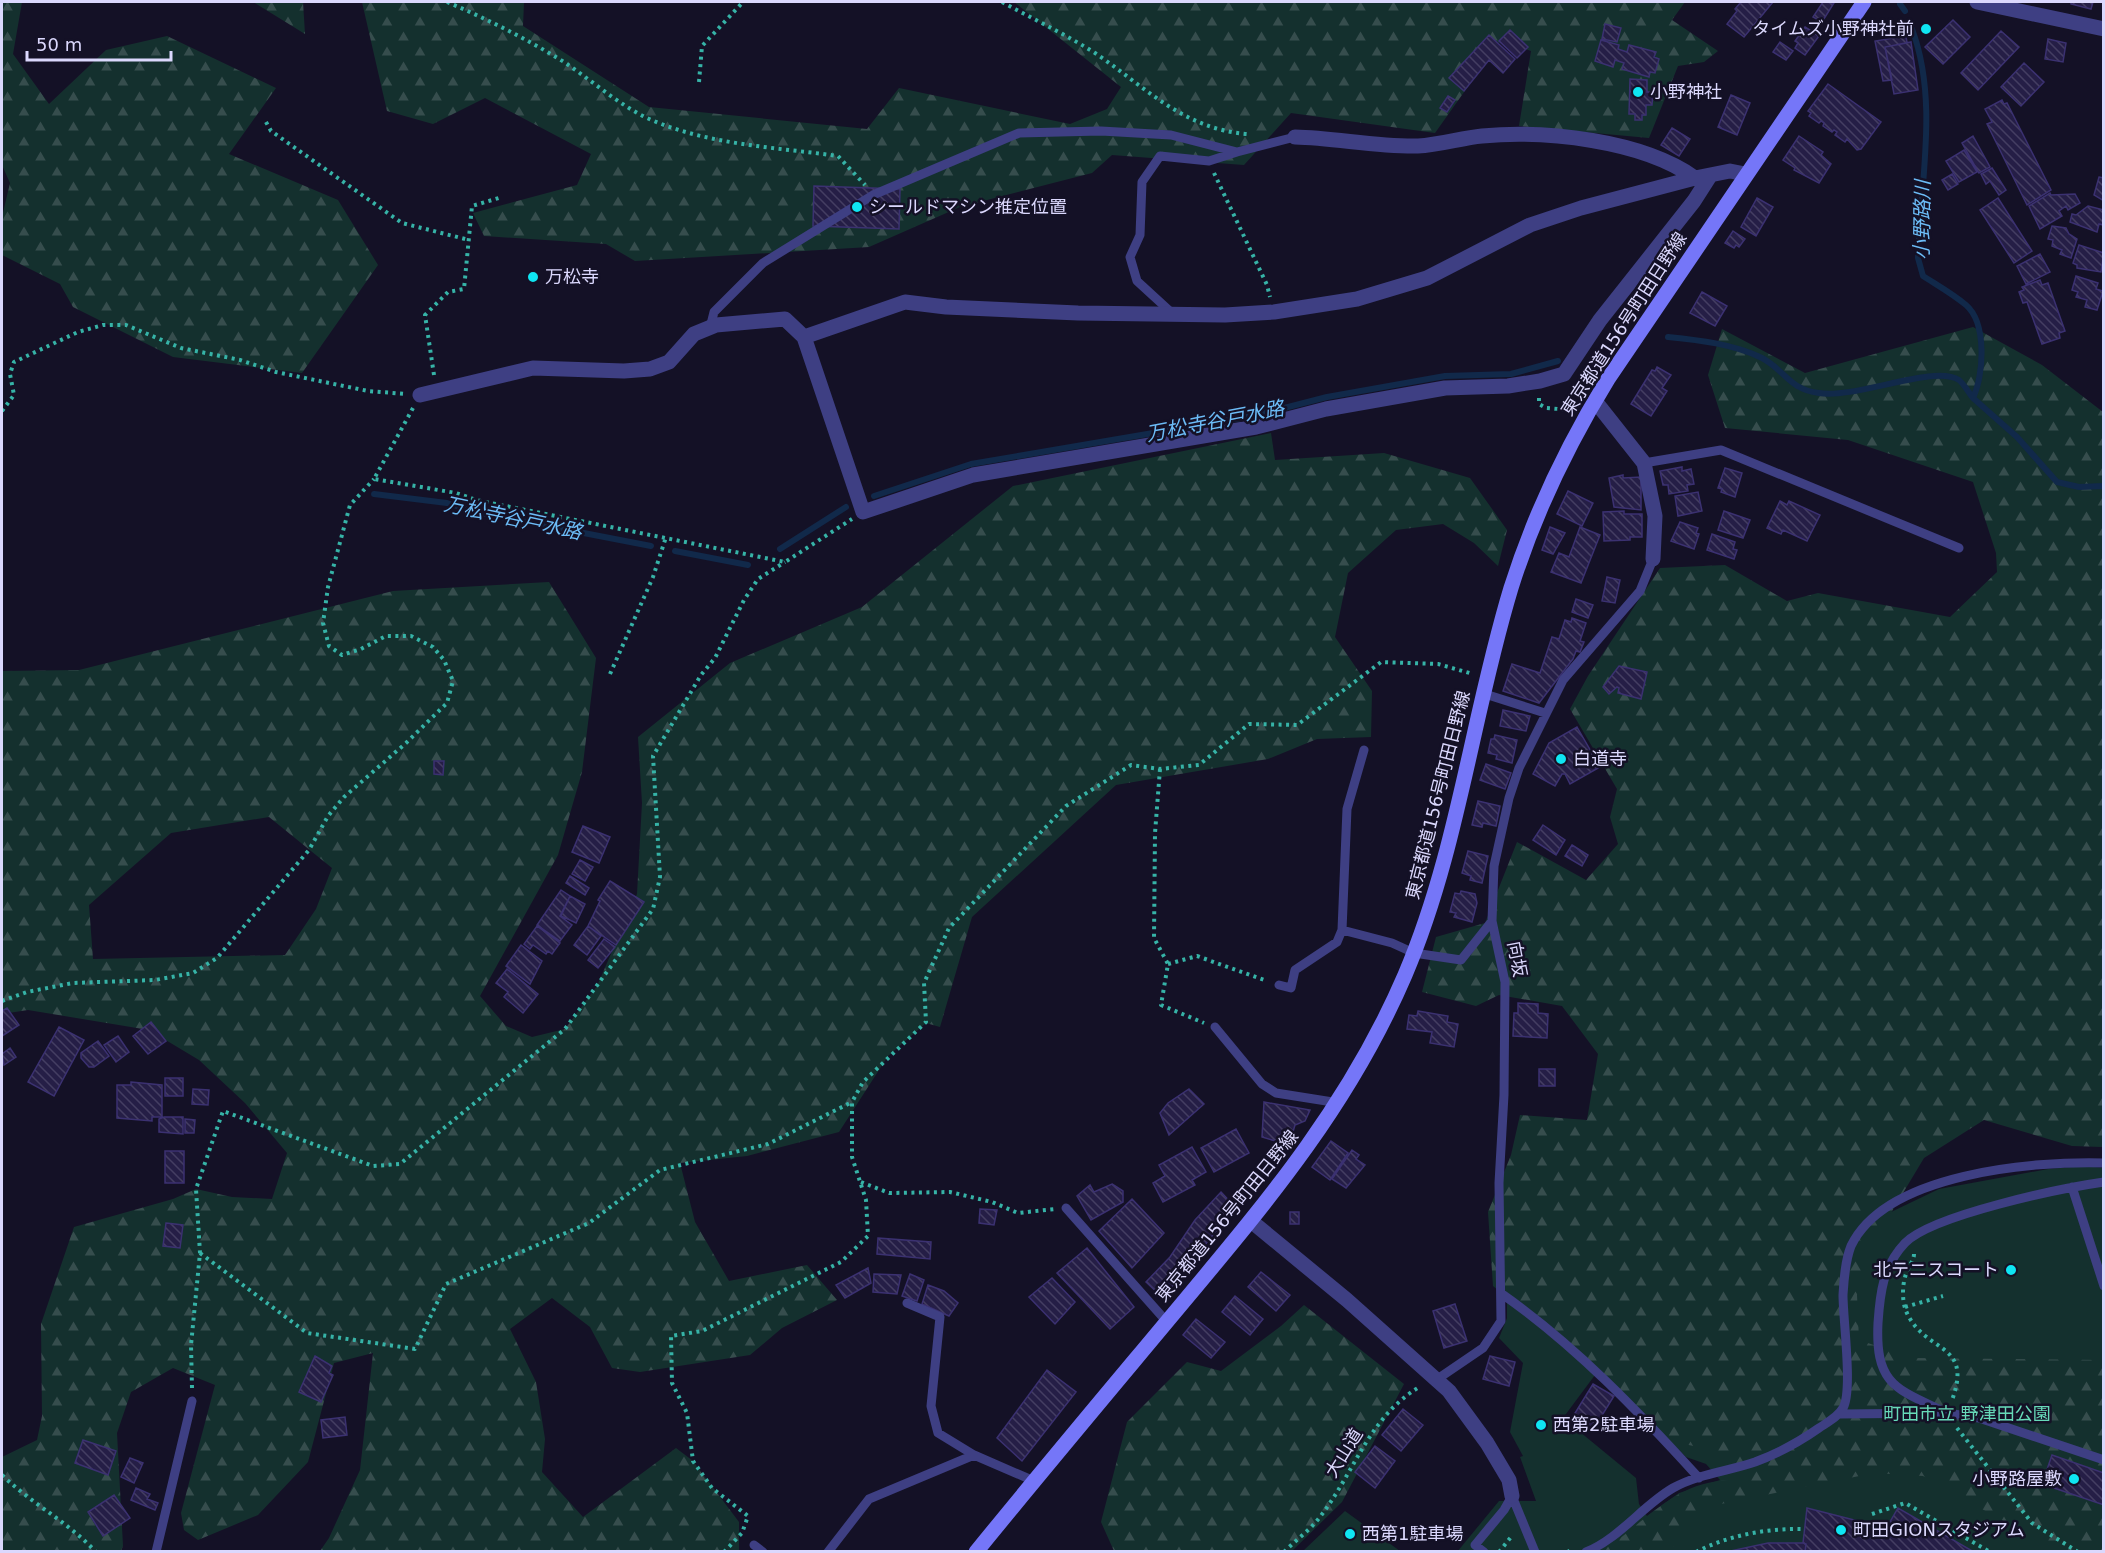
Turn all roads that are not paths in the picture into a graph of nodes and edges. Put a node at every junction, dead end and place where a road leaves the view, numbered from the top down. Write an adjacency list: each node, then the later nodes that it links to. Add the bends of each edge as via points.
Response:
1 (1864, 2): 6 (main road, 東京都道156号町田日野線)
2 (1977, 2): 3 (street)
3 (2103, 29)
4 (1295, 137): 5 (lane); 7 (street, via 1419,146 1524,133 1586,139 1672,164)
5 (1237, 152): 8 (lane, via 1209,161 1160,156 1142,182 1140,235 1130,257 1137,281); 9 (lane, via 1172,135 1101,131 1019,133 873,195 763,263 714,312)
6 (1745, 174): 7 (street, via 1730,171); 12 (main road, 東京都道156号町田日野線)
7 (1702, 177): 8 (street, via 1530,225 1427,278 1357,299 1274,312); 10 (street, via 1564,374 1508,386 1445,388 1326,409 1256,427 973,475 862,512)
8 (1174, 315): 10 (street, via 905,302)
9 (710, 328): 10 (street, via 785,319); 11 (street, via 694,334 669,362 650,369 533,368)
10 (804, 337)
11 (420, 395)
12 (1591, 406): 13 (street); 16 (main road, 東京都道156号町田日野線, via 1531,533 1511,588)
13 (1644, 463): 14 (lane, via 1720,450); 15 (street, via 1655,516)
14 (1959, 548)
15 (1653, 559): 17 (lane, 向坂, via 1640,591 1563,680)
16 (1486, 687): 17 (lane); 21 (main road, 東京都道156号町田日野線, via 1439,878)
17 (1545, 713): 19 (lane, 向坂, via 1519,768 1503,820 1494,866)
18 (1364, 750): 20 (lane, via 1347,809)
19 (1492, 921): 21 (lane, via 1461,960); 31 (lane, 向坂, via 1505,982 1499,1183)
20 (1342, 930): 21 (lane); 22 (lane, via 1337,942 1295,970 1291,988)
21 (1414, 953): 24 (main road, 東京都道156号町田日野線, via 1377,1037)
22 (1279, 985)
23 (1215, 1027): 24 (lane, via 1262,1084 1276,1093)
24 (1339, 1103): 29 (main road, 東京都道156号町田日野線)
25 (2103, 1163): 37 (lane, via 2053,1163 1970,1174 1895,1203 1872,1222 1851,1246 1846,1268 1847,1397)
26 (2103, 1182): 27 (lane)
27 (2072, 1187): 30 (lane); 36 (lane, via 1968,1214 1924,1230 1906,1243 1888,1267 1882,1283 1878,1329 1879,1357 1886,1376 1899,1390)
28 (1066, 1208): 33 (lane)
29 (1251, 1221): 33 (main road, 東京都道156号町田日野線); 34 (street)
30 (2103, 1286)
31 (1502, 1294): 34 (lane, 向坂, via 1501,1321 1493,1336); 40 (lane, via 1537,1318 1594,1369)
32 (908, 1303): 38 (lane, via 940,1317 931,1406 938,1433)
33 (1167, 1322): 41 (main road, 東京都道156号町田日野線)
34 (1436, 1380): 42 (street, via 1483,1436 1509,1480)
35 (192, 1401): 44 (lane)
36 (1947, 1413): 37 (lane); 39 (lane, via 1979,1418)
37 (1840, 1414): 40 (lane, via 1793,1446)
38 (974, 1455): 41 (lane); 46 (lane, via 869,1499)
39 (2103, 1460)
40 (1699, 1478): 50 (lane, via 1657,1498 1620,1531)
41 (1034, 1481): 47 (main road, 東京都道156号町田日野線)
42 (1512, 1496): 48 (lane, via 1475,1545); 49 (lane)
43 (754, 1545): 45 (lane)
44 (156, 1551)
45 (763, 1551)
46 (828, 1551)
47 (976, 1551)
48 (1484, 1551)
49 (1535, 1551)
50 (1586, 1551)

